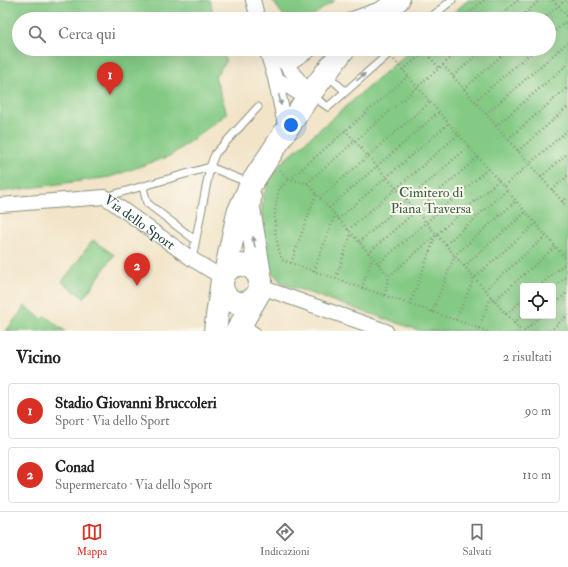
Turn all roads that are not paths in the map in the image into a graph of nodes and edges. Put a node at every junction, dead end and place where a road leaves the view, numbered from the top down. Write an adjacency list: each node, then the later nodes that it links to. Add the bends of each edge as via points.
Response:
1 (253, 0): 4 (street)
2 (452, 0): 6 (lane)
3 (388, 8): 5 (street)
4 (256, 12)
5 (375, 12)
6 (437, 12)
7 (268, 56): 14 (street)
8 (278, 56): 12 (street)
9 (300, 56): 12 (street, via 292,61)
10 (338, 56): 13 (main road)
11 (383, 56): 15 (lane, one-way to 11)
12 (283, 61): 16 (street)
13 (325, 73): 15 (lane); 16 (main road)
14 (275, 78): 16 (street, via 297,92); 18 (street, one-way to 18)
15 (345, 90): 16 (lane, via 328,107)
16 (310, 94): 18 (main road)
17 (258, 106): 19 (lane, via 215,154)
18 (286, 129): 20 (main road)
19 (210, 167): 20 (lane); 21 (lane); 24 (lane)
20 (251, 184): 26 (main road, via 238,213); 27 (main road, one-way to 20, via 249,208)
21 (143, 187): 22 (lane); 24 (lane, via 147,203)
22 (105, 197): 23 (street, Via dello Sport); 25 (street, Via dello Sport)
23 (0, 204)
24 (196, 240): 25 (lane)
25 (192, 259): 26 (street, Via dello Sport)
26 (223, 277): 27 (main road, via 234,266 245,265 255,270); 27 (main road, via 224,292 232,301 250,301); 29 (main road)
27 (260, 286): 28 (main road); 30 (street)
28 (249, 329)
29 (215, 331)
30 (386, 331)

